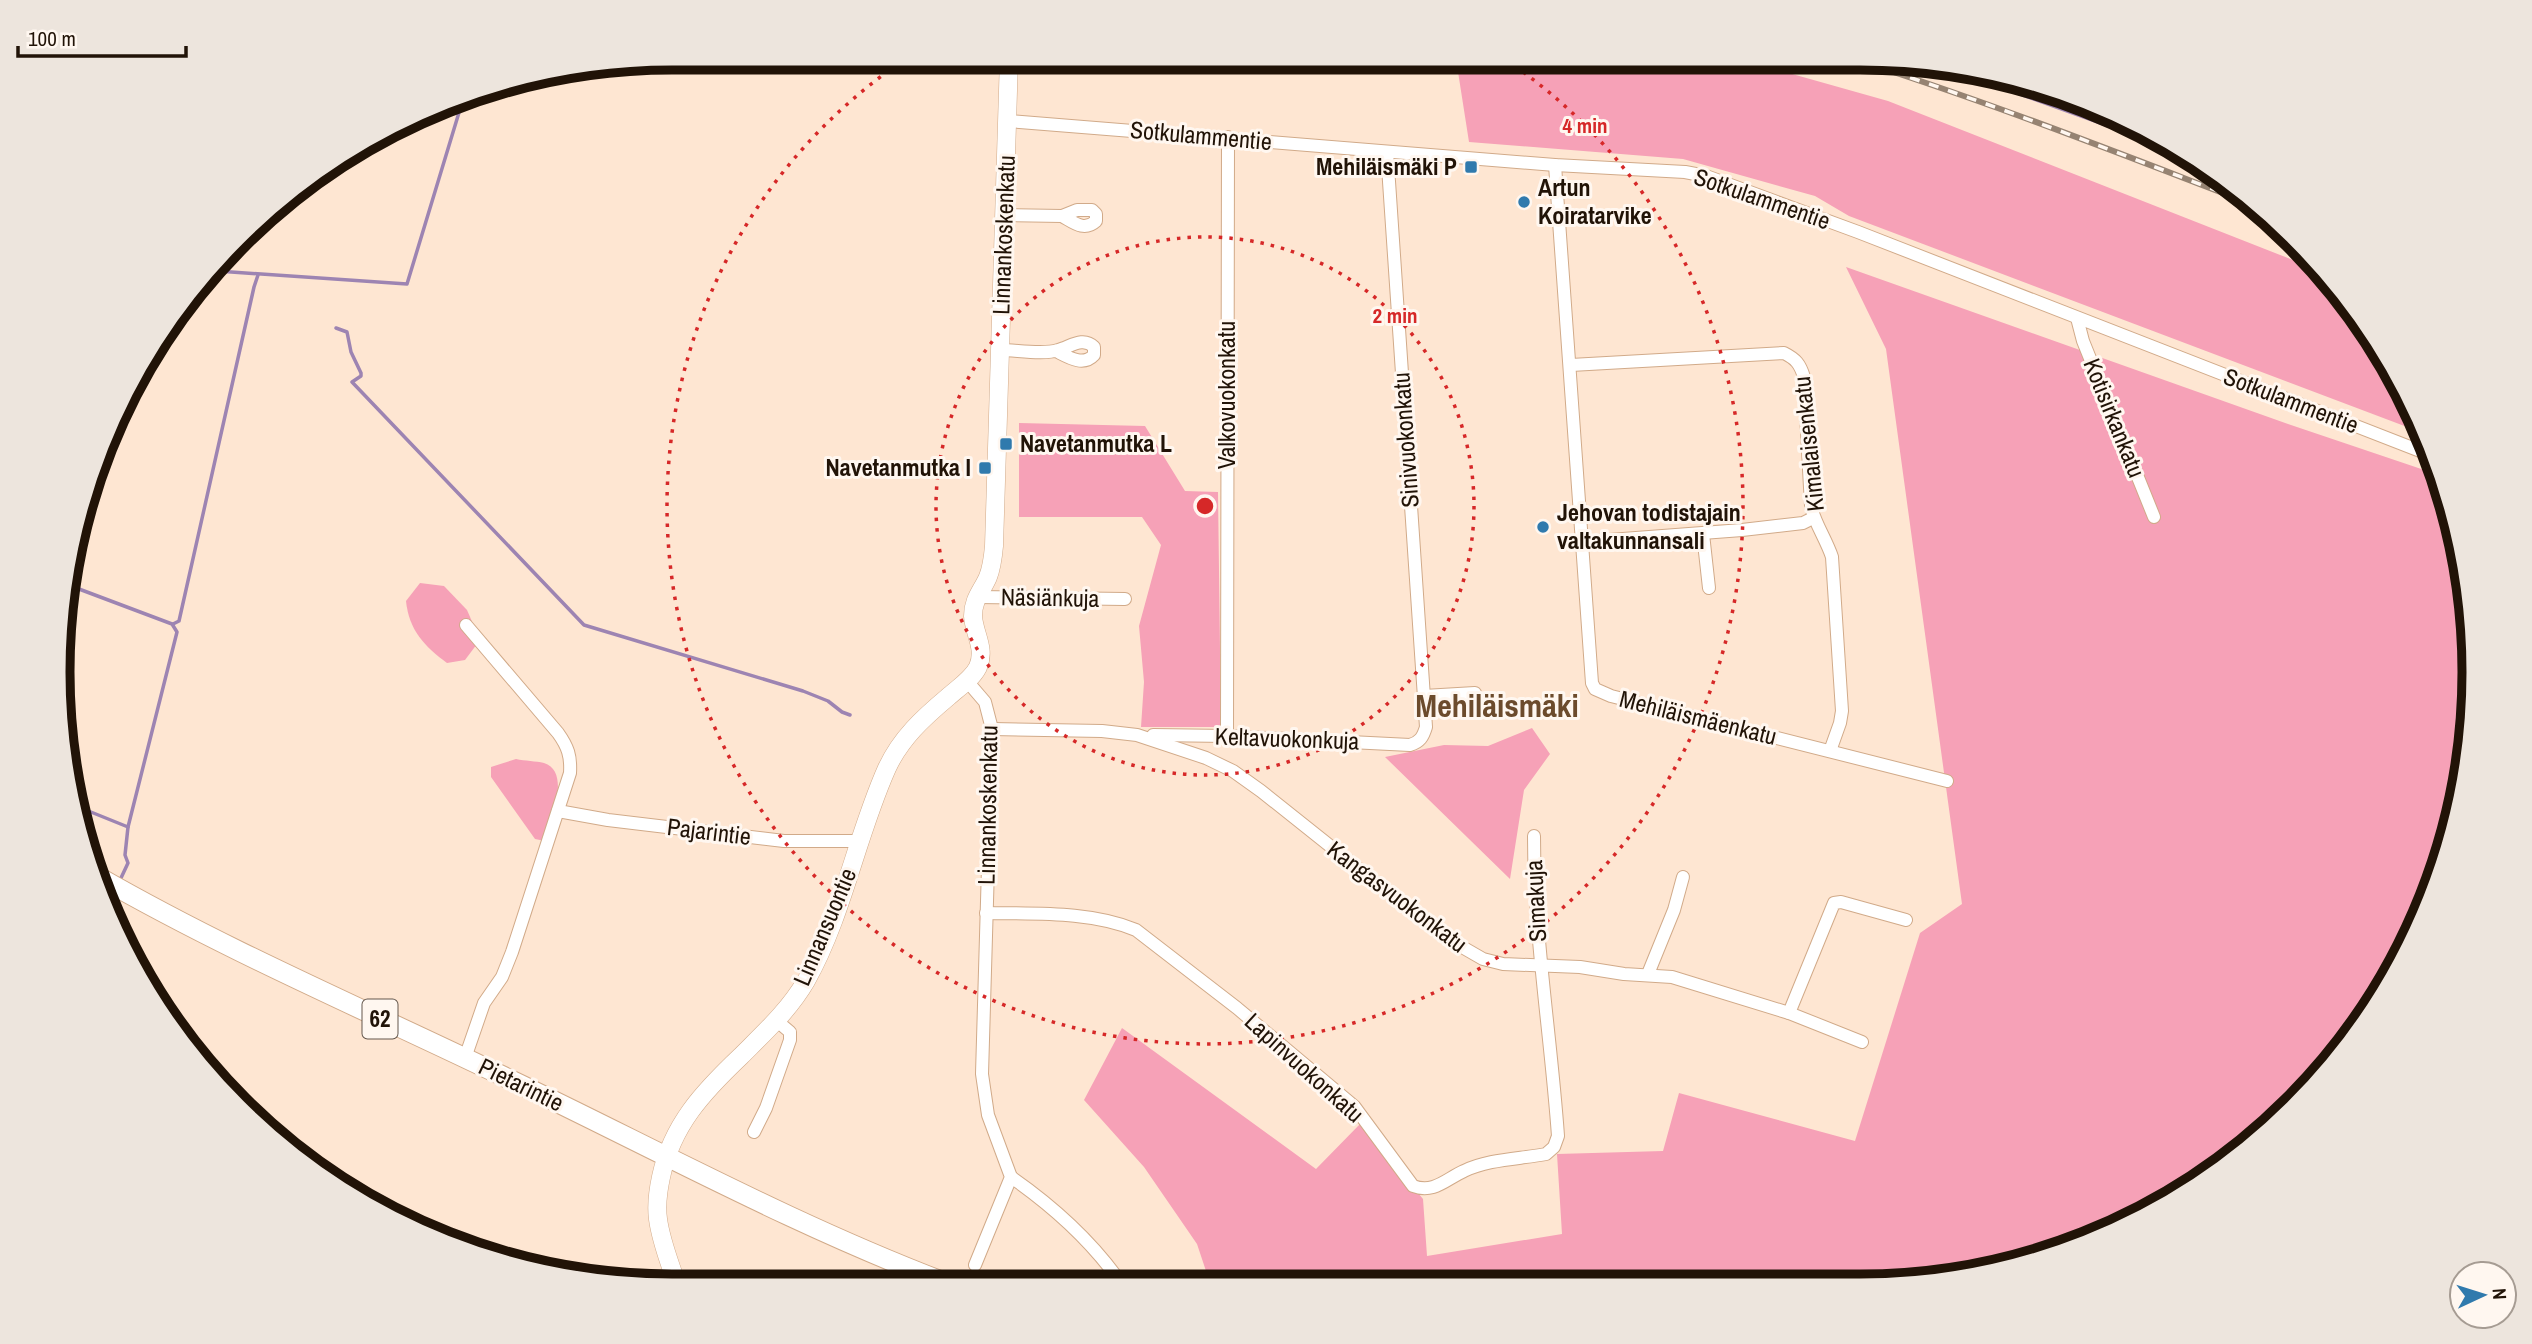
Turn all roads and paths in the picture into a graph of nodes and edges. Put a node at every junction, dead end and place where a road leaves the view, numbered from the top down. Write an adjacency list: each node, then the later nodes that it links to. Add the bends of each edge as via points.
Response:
1 (1009, 70): 2 (street, Linnankoskenkatu)
2 (1007, 121): 3 (street, Sotkulammentie); 6 (street, Linnankoskenkatu)
3 (1228, 137): 4 (street, Sotkulammentie); 27 (street, Valkovuokonkatu)
4 (1387, 152): 5 (street, Sotkulammentie); 23 (street, Sinivuokonkatu)
5 (1555, 165): 8 (street, Sotkulammentie, via 1706,176); 11 (street, Mehiläismäenkatu)
6 (1004, 215): 7 (street); 9 (street, Linnankoskenkatu)
7 (1062, 216)
8 (2077, 318): 12 (street, Sotkulammentie); 13 (street, Kotisirkankatu)
9 (1001, 350): 10 (street); 18 (street, Linnankoskenkatu, via 994,554 987,580)
10 (1056, 351)
11 (1571, 365): 14 (street, Kimalaisenkatu, via 1784,353 1794,358 1804,377); 16 (street, Mehiläismäenkatu)
12 (2419, 451)
13 (2154, 517)
14 (1813, 518): 15 (street, via 1803,523); 28 (street, Kimalaisenkatu, via 1832,556 1842,711)
15 (1703, 534): 16 (street); 17 (street)
16 (1583, 542): 28 (street, Mehiläismäenkatu, via 1595,689)
17 (1709, 588)
18 (976, 597): 19 (street, Näsiänkuja); 21 (street, Linnankoskenkatu, via 973,616 981,657)
19 (1125, 599)
20 (466, 625): 30 (street, via 569,749 569,773)
21 (967, 681): 25 (street, Linnankoskenkatu, via 985,702); 32 (street, Linnansuontie, via 918,723 894,753)
22 (1475, 693): 23 (street)
23 (1424, 696): 24 (street, Sinivuokonkatu)
24 (1426, 727): 27 (street, Keltavuokonkuja, via 1418,742 1410,745)
25 (992, 729): 26 (street, Kangasvuokonkatu); 35 (street, Linnankoskenkatu)
26 (1137, 735): 27 (street, Keltavuokonkuja); 37 (street, Kangasvuokonkatu, via 1233,771 1443,936 1483,959)
27 (1227, 736)
28 (1830, 751): 29 (street, Mehiläismäenkatu)
29 (1947, 781)
30 (558, 811): 32 (street, Pajarintie, via 784,841); 42 (street, via 507,966 484,1003)
31 (1534, 836): 37 (street, Simakuja)
32 (860, 841): 40 (street, Linnansuontie, via 817,960)
33 (1683, 877): 38 (street)
34 (108, 882): 42 (main road, Pietarintie / 62, via 232,949)
35 (986, 913): 37 (street, Lapinvuokonkatu, via 1100,919 1136,930 1354,1106 1407,1179 1422,1189 1443,1184 1473,1167 1546,1154 1554,1147 1558,1136 1554,1081); 45 (street, Linnankoskenkatu, via 984,1095)
36 (1906, 920): 39 (street, via 1834,903)
37 (1539, 966): 38 (street, Kangasvuokonkatu)
38 (1648, 974): 39 (street, Kangasvuokonkatu, via 1672,977)
39 (1789, 1013): 41 (street, Kangasvuokonkatu)
40 (778, 1021): 43 (street, via 790,1032 790,1040); 44 (street, Linnansuontie, via 705,1092 686,1116)
41 (1862, 1042)
42 (465, 1058): 44 (main road, Pietarintie / 62)
43 (754, 1132)
44 (665, 1157): 47 (street, Linnansuontie, via 657,1217); 48 (main road, Pietarintie / 62, via 814,1228)
45 (1011, 1177): 46 (street); 49 (street, via 1076,1228)
46 (975, 1265)
47 (673, 1274)
48 (925, 1274)
49 (1115, 1274)

